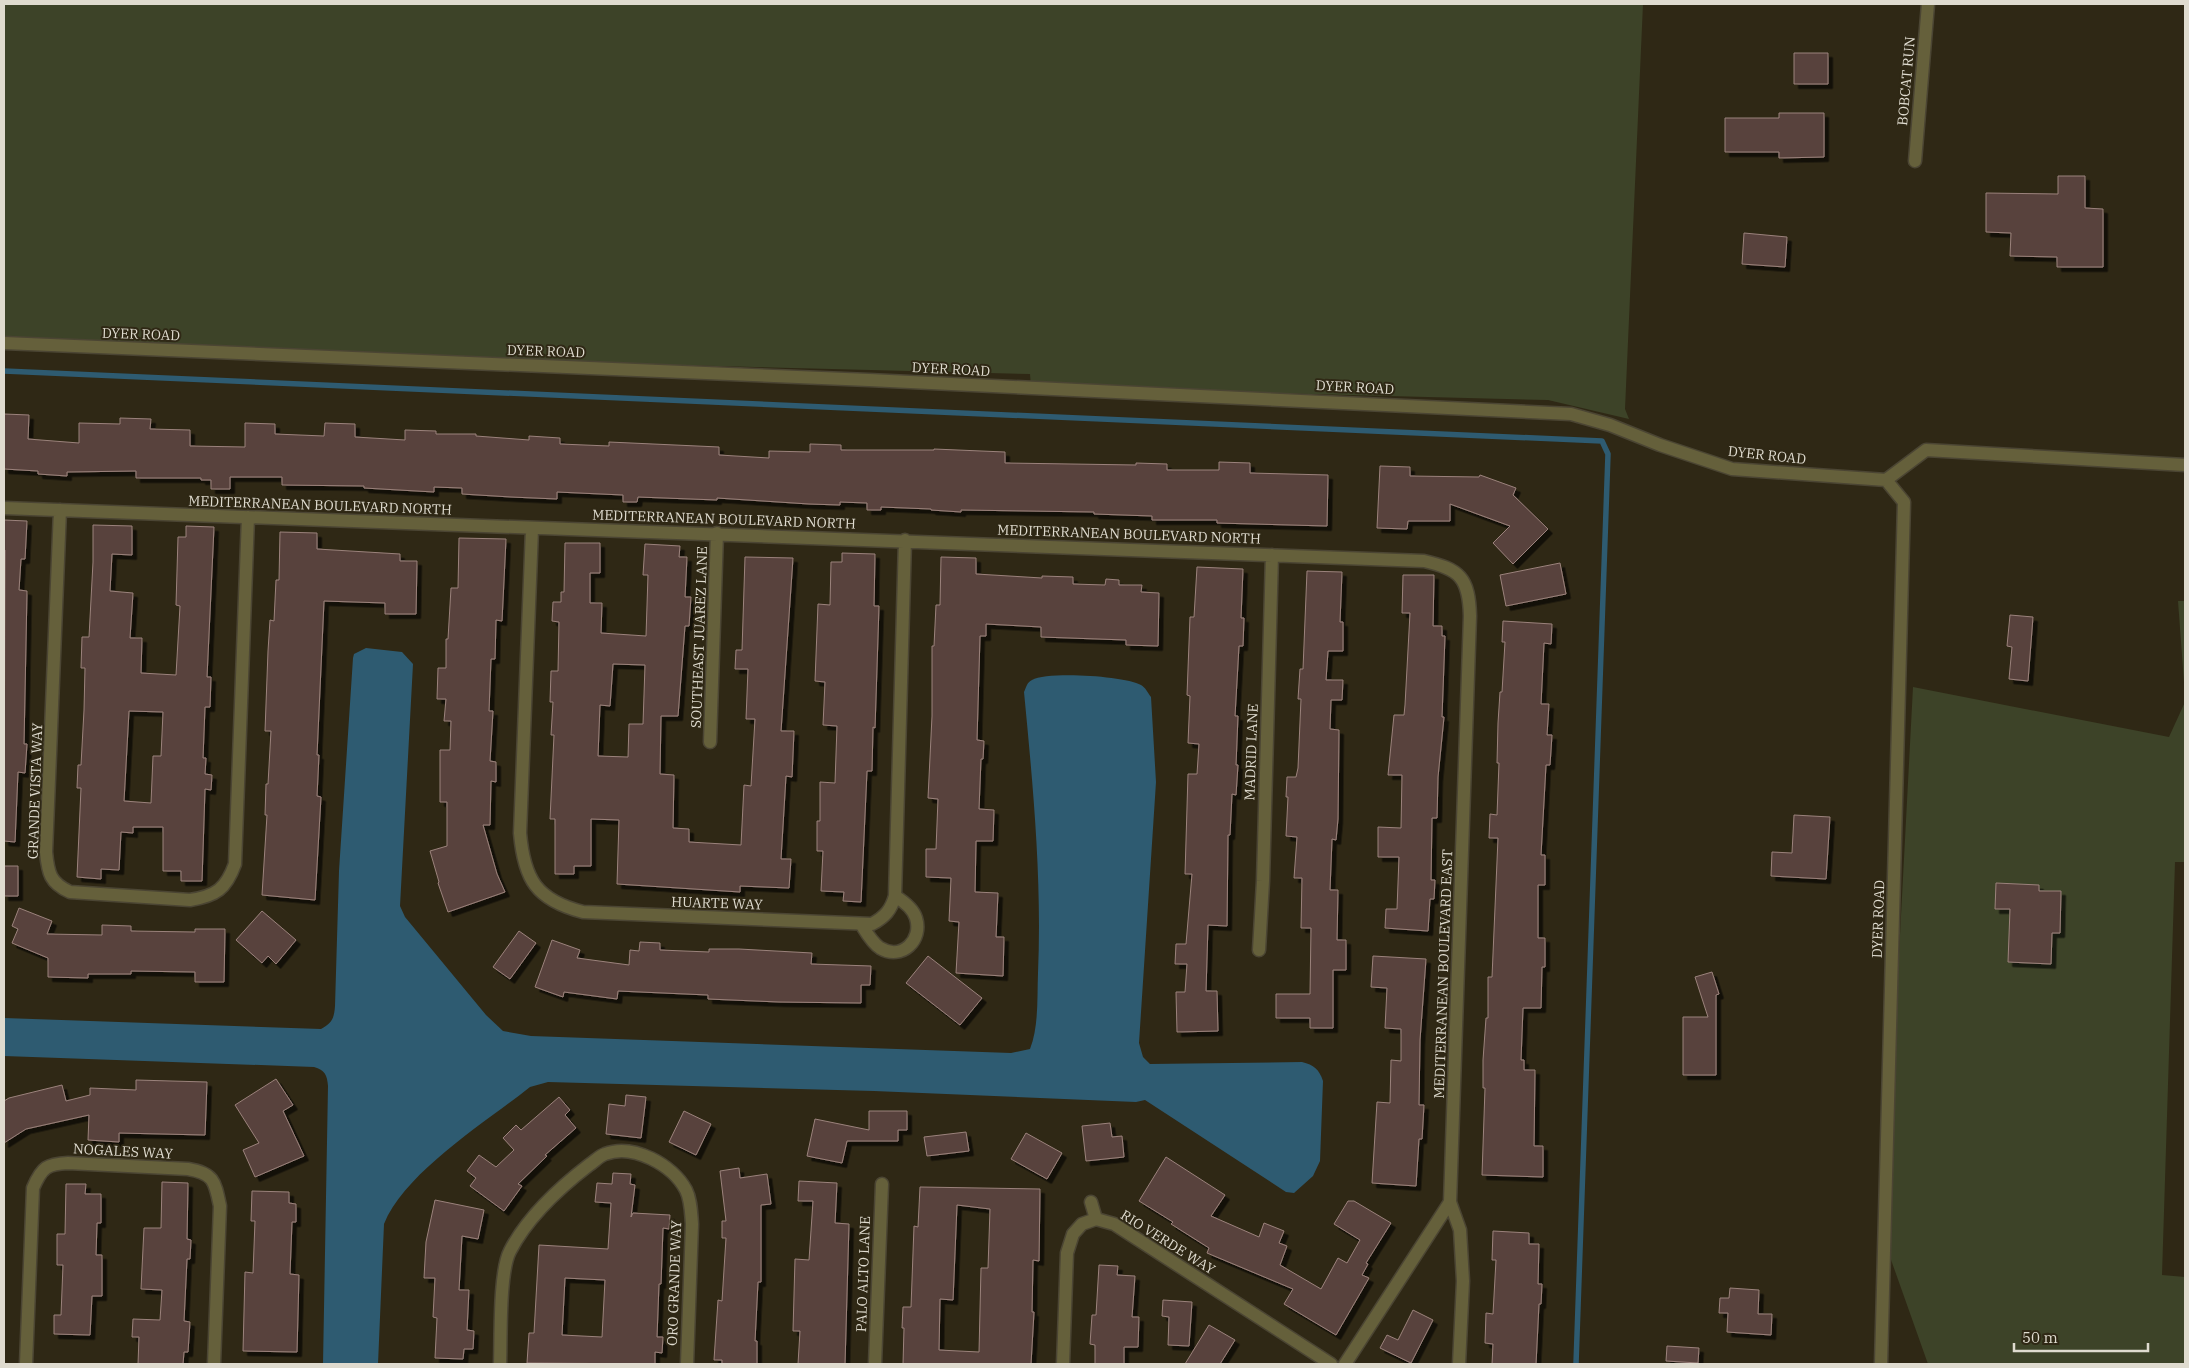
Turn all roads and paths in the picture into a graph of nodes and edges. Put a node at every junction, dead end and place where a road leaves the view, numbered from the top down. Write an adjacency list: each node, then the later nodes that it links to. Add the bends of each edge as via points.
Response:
1 (1928, 4): 2 (street, BOBCAT RUN)
2 (1915, 160)
3 (4, 343): 5 (street, DYER ROAD, via 1571,414 1732,469)
4 (2185, 465): 5 (street, via 1926,450)
5 (1886, 480): 31 (street, DYER ROAD, via 1904,502)
6 (4, 508): 7 (street, MEDITERRANEAN BOULEVARD NORTH)
7 (60, 510): 8 (street, MEDITERRANEAN BOULEVARD NORTH); 8 (street, GRANDE VISTA WAY, via 46,852 50,877 70,892 190,900 219,891 235,864)
8 (248, 517): 9 (street, MEDITERRANEAN BOULEVARD NORTH)
9 (532, 529): 10 (street, MEDITERRANEAN BOULEVARD NORTH); 16 (street, HUARTE WAY, via 520,833 522,856 529,878 541,892 567,908 583,912)
10 (717, 533): 11 (street, MEDITERRANEAN BOULEVARD NORTH); 14 (street, SOUTHEAST JUAREZ LANE)
11 (905, 540): 12 (street, MEDITERRANEAN BOULEVARD NORTH); 15 (street, HUARTE WAY)
12 (1272, 555): 13 (street, MEDITERRANEAN BOULEVARD NORTH); 17 (street, MADRID LANE)
13 (1443, 565): 20 (street, MEDITERRANEAN BOULEVARD EAST, via 1464,583 1469,595 1470,616)
14 (710, 742)
15 (895, 896): 16 (street, HUARTE WAY, via 891,908 881,919 872,924); 16 (street, via 912,909 916,917 917,929 910,947 901,952 880,948)
16 (861, 924)
17 (1259, 950)
18 (882, 1184): 26 (street, PALO ALTO LANE)
19 (1091, 1202): 21 (street)
20 (1450, 1202): 29 (street); 30 (street, via 1460,1230 1463,1281)
21 (1096, 1219): 27 (street, via 1082,1224 1073,1234 1067,1253); 28 (street, RIO VERDE WAY, via 1114,1224)
22 (26, 1364): 23 (street, NOGALES WAY, via 33,1188 39,1175 51,1164 68,1163 188,1169 211,1177 220,1206)
23 (214, 1364)
24 (500, 1364): 25 (street, ORO GRANDE WAY, via 504,1268 509,1252 523,1230 578,1174 604,1154 625,1151 651,1159 674,1175 686,1190 692,1224)
25 (687, 1364)
26 (875, 1364)
27 (1064, 1364)
28 (1331, 1364)
29 (1345, 1364)
30 (1459, 1364)
31 (1881, 1364)

